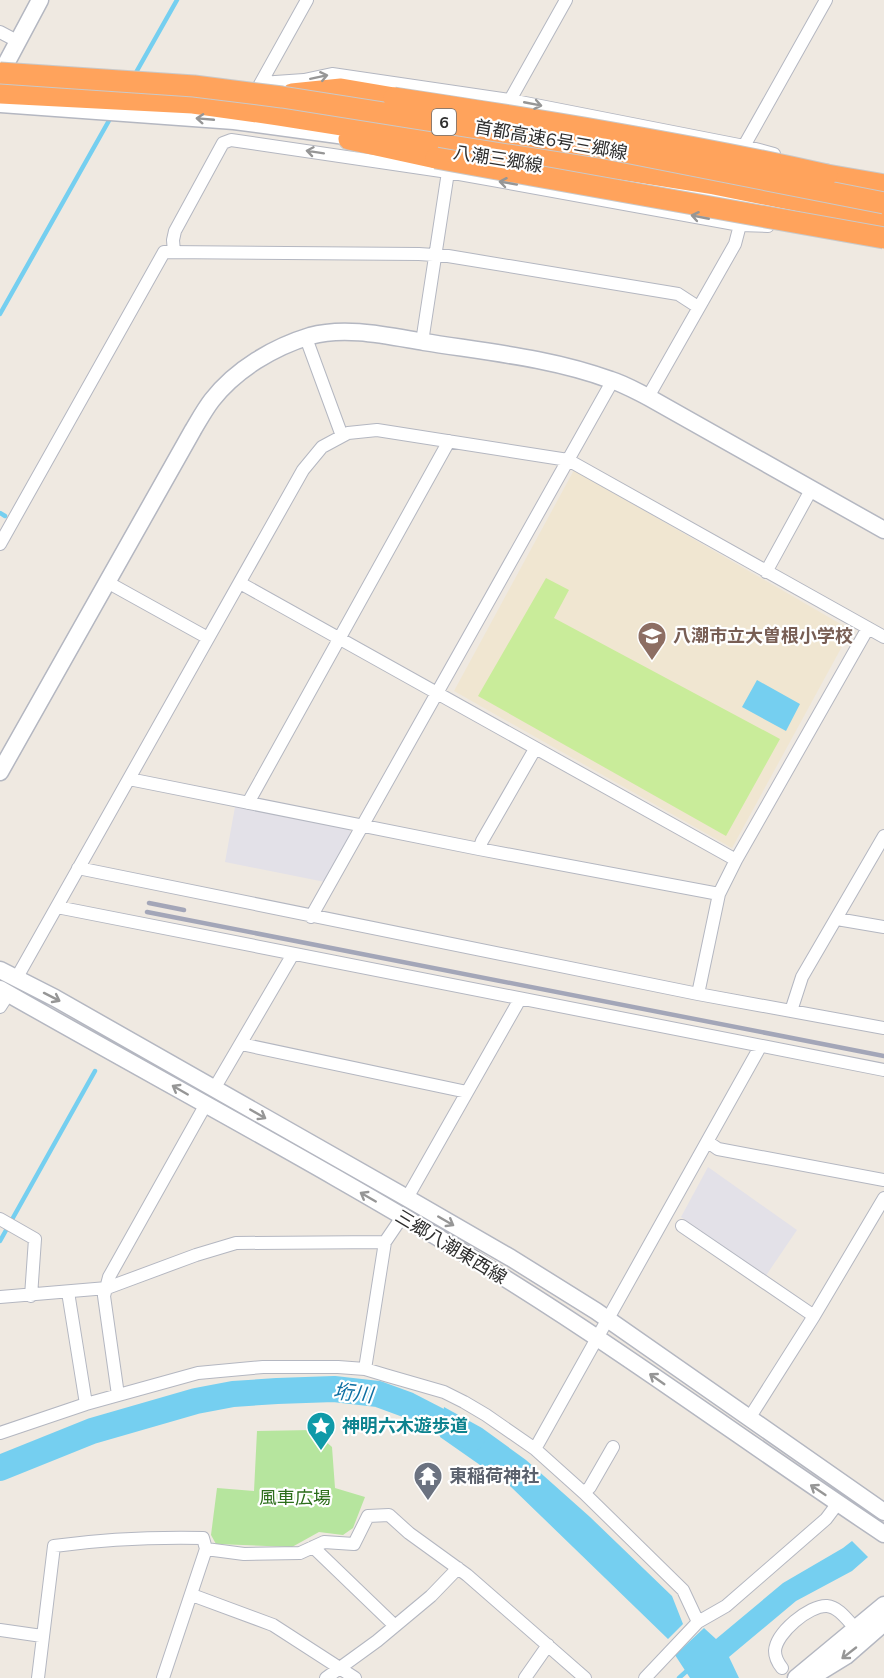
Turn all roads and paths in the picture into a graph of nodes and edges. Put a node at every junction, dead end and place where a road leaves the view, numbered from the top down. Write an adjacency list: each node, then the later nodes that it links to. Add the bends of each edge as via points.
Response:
1 (40, 0): 6 (street)
2 (307, 0): 8 (street)
3 (567, 0): 11 (street)
4 (826, 0): 14 (street)
5 (0, 32): 6 (street)
6 (17, 41): 7 (street)
7 (1, 70): 8 (street, 八潮三郷線); 21 (highway, 首都高速6号三郷線 / 6, bridge, via 194,86 317,102 604,148)
8 (259, 86): 10 (street, 八潮三郷線); 11 (street, one-way to 11, via 332,75)
9 (0, 93): 23 (highway, 首都高速6号三郷線 / 6, via 192,104 279,114 714,184)
10 (292, 94): 16 (street, 八潮三郷線, via 504,122); 18 (highway, bridge, via 340,89 642,138)
11 (510, 100): 14 (street, one-way to 14)
12 (0, 104): 13 (street, 八潮三郷線, one-way to 12, via 234,121)
13 (327, 134): 15 (highway); 17 (street, 八潮三郷線)
14 (744, 146): 16 (street, via 774,154)
15 (442, 165): 20 (street, one-way to 15); 26 (highway, bridge); 27 (street, one-way to 27, via 231,140 223,143 175,231); 28 (street)
16 (788, 172): 19 (street, 八潮三郷線)
17 (600, 175): 20 (street); 22 (street, 八潮三郷線)
18 (884, 185)
19 (884, 191)
20 (622, 203): 24 (street, one-way to 20)
21 (884, 203)
22 (819, 216): 24 (street, via 785,227); 25 (street, 八潮三郷線)
23 (884, 218)
24 (740, 225): 29 (street, via 735,244)
25 (884, 229)
26 (884, 237)
27 (174, 252): 28 (street); 38 (street, via 164,252)
28 (435, 255): 29 (street, via 678,294); 31 (street)
29 (698, 307): 33 (street)
30 (306, 338): 31 (street, via 346,333); 34 (street); 42 (street, via 283,345 252,363 213,399)
31 (422, 342): 32 (street, via 528,358)
32 (613, 380): 33 (street); 36 (street)
33 (648, 397): 37 (street)
34 (342, 436): 35 (street, via 377,430); 43 (street, via 322,447 303,470)
35 (448, 441): 36 (street); 47 (street)
36 (568, 460): 41 (street); 48 (street)
37 (811, 490): 39 (street); 41 (street)
38 (4, 526): 40 (street)
39 (884, 530)
40 (0, 544)
41 (766, 572): 44 (street)
42 (107, 582): 46 (street); 50 (street)
43 (240, 583): 46 (street); 47 (street)
44 (868, 628): 45 (street); 56 (street)
45 (884, 637)
46 (208, 638): 51 (street)
47 (338, 639): 48 (street); 52 (street)
48 (437, 693): 49 (street); 53 (street)
49 (534, 749): 55 (street); 56 (street)
50 (0, 772)
51 (129, 779): 52 (street); 57 (street)
52 (248, 803): 53 (street)
53 (362, 825): 55 (street); 60 (street)
54 (884, 836): 61 (street)
55 (480, 849): 58 (street)
56 (736, 860): 58 (street)
57 (78, 868): 59 (street); 60 (street)
58 (718, 894): 66 (street)
59 (57, 907): 63 (street); 65 (street)
60 (311, 917): 66 (street)
61 (837, 919): 62 (street); 68 (street, via 802,977)
62 (884, 927)
63 (293, 954): 67 (street); 70 (street)
64 (0, 970): 65 (street, 三郷八潮東西線)
65 (6, 992): 73 (street, 三郷八潮東西線, one-way to 73, via 55,998); 75 (street, 三郷八潮東西線, one-way to 65)
66 (698, 994): 68 (street)
67 (520, 999): 71 (street); 74 (street)
68 (791, 1011): 69 (street)
69 (884, 1028)
70 (241, 1044): 73 (street); 74 (street)
71 (760, 1047): 72 (street); 76 (street)
72 (884, 1070)
73 (214, 1089): 78 (street, 三郷八潮東西線, one-way to 78)
74 (467, 1092): 78 (street)
75 (206, 1104): 80 (street, 三郷八潮東西線, one-way to 75); 84 (street)
76 (708, 1142): 77 (street, via 718,1149); 89 (street)
77 (884, 1180)
78 (407, 1198): 89 (street, 三郷八潮東西線, one-way to 89)
79 (884, 1198): 88 (street)
80 (402, 1217): 83 (street); 90 (street, 三郷八潮東西線)
81 (0, 1219): 86 (street, via 35,1239)
82 (682, 1226): 88 (street)
83 (385, 1242): 84 (street, via 236,1244); 91 (street)
84 (106, 1288): 85 (street); 92 (street)
85 (68, 1292): 86 (street); 93 (street)
86 (32, 1296): 87 (street)
87 (0, 1298)
88 (814, 1317): 94 (street)
89 (607, 1319): 90 (street); 94 (street, 三郷八潮東西線)
90 (597, 1337): 97 (street); 99 (street, 三郷八潮東西線, one-way to 90)
91 (365, 1369): 92 (street, via 223,1370); 97 (street, via 444,1392)
92 (118, 1395): 93 (street)
93 (86, 1404): 95 (street)
94 (750, 1417): 100 (street, 三郷八潮東西線)
95 (0, 1432)
96 (613, 1447): 98 (street)
97 (535, 1449): 98 (street)
98 (584, 1493): 107 (street, via 683,1590)
99 (838, 1503): 101 (street, 三郷八潮東西線); 107 (street, via 826,1520 726,1606)
100 (884, 1512)
101 (884, 1534)
102 (313, 1547): 103 (street, via 300,1553 244,1554); 104 (street, via 324,1542 354,1544 368,1516 388,1515); 109 (street)
103 (206, 1549): 105 (street); 112 (street, via 203,1538 163,1537 54,1546)
104 (458, 1568): 109 (street); 113 (street)
105 (192, 1595): 114 (street, via 273,1625); 117 (street)
106 (884, 1605): 110 (street)
107 (698, 1622): 122 (street)
108 (884, 1623): 124 (street, one-way to 124, via 846,1656)
109 (394, 1625): 114 (street)
110 (856, 1629): 115 (street, via 836,1609 816,1607 793,1623 777,1642 775,1652); 123 (street)
111 (0, 1630): 112 (street)
112 (42, 1635): 116 (street)
113 (548, 1645): 120 (street); 121 (street)
114 (340, 1668): 118 (street); 119 (street)
115 (782, 1668)
116 (38, 1678)
117 (163, 1678)
118 (326, 1678)
119 (355, 1678)
120 (525, 1678)
121 (585, 1678)
122 (645, 1678)
123 (796, 1678)
124 (810, 1678)

